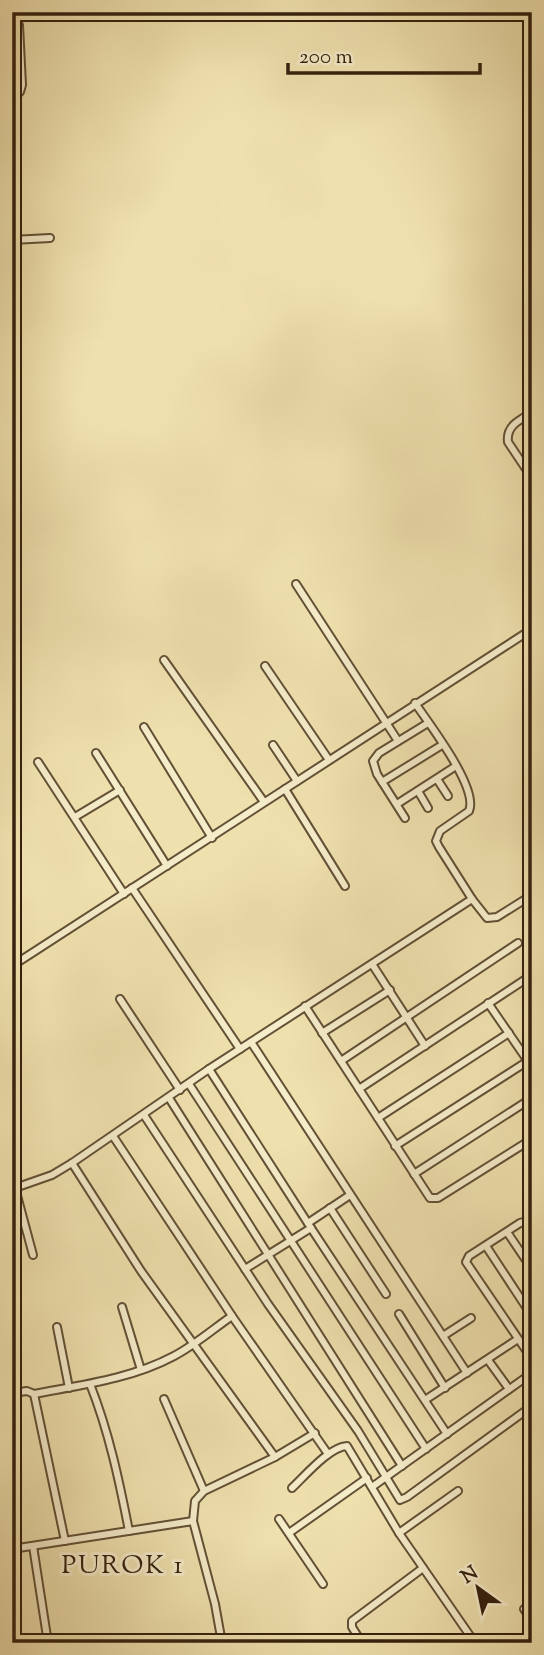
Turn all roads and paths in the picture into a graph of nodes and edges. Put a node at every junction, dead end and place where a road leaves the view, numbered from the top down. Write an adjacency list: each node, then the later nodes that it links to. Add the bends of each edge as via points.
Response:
1 (19, 25): 2 (street, via 22,85)
2 (12, 96)
3 (50, 238): 4 (street)
4 (12, 240)
5 (532, 413): 6 (street)
6 (523, 418): 7 (street); 8 (street, via 509,430 508,442)
7 (532, 431)
8 (532, 478)
9 (296, 584): 15 (street)
10 (532, 629): 13 (street)
11 (164, 660): 31 (street)
12 (265, 666): 21 (street)
13 (415, 704): 14 (street); 15 (street)
14 (428, 723): 17 (street); 19 (street)
15 (386, 724): 17 (street); 21 (street)
16 (144, 727): 36 (street)
17 (398, 741): 26 (street, via 373,761)
18 (273, 745): 25 (street)
19 (442, 745): 23 (street); 26 (street)
20 (96, 753): 28 (street)
21 (330, 760): 25 (street)
22 (38, 762): 34 (street)
23 (456, 766): 24 (street); 42 (street, via 471,806 440,831 436,841)
24 (437, 779): 29 (street); 30 (street)
25 (297, 781): 27 (street)
26 (382, 782): 32 (street)
27 (285, 789): 31 (street); 38 (street)
28 (120, 790): 34 (street); 37 (street)
29 (418, 791): 32 (street); 33 (street)
30 (448, 796)
31 (264, 803): 36 (street)
32 (397, 804): 35 (street)
33 (428, 808)
34 (75, 817): 40 (street)
35 (405, 818)
36 (212, 838): 37 (street)
37 (167, 866): 39 (street)
38 (345, 886)
39 (132, 888): 40 (street); 56 (street)
40 (124, 894): 45 (street)
41 (532, 895): 42 (street, via 492,919)
42 (472, 900): 44 (street)
43 (518, 943): 51 (street)
44 (372, 964): 47 (street); 50 (street)
45 (12, 966)
46 (532, 975): 49 (street)
47 (390, 990): 51 (street); 52 (street)
48 (120, 999): 62 (street)
49 (488, 1003): 53 (street); 55 (street)
50 (305, 1006): 52 (street); 54 (street)
51 (407, 1018): 55 (street); 57 (street)
52 (322, 1033): 57 (street)
53 (509, 1033): 58 (street); 66 (street)
54 (251, 1042): 56 (street); 73 (street)
55 (425, 1046): 61 (street)
56 (240, 1049): 59 (street)
57 (341, 1061): 61 (street)
58 (530, 1064): 69 (street)
59 (209, 1069): 60 (street); 76 (street)
60 (188, 1084): 62 (street); 78 (street)
61 (359, 1089): 66 (street)
62 (180, 1090): 63 (street)
63 (169, 1098): 65 (street); 81 (street)
64 (532, 1098): 71 (street)
65 (144, 1115): 67 (street); 82 (street)
66 (378, 1118): 69 (street)
67 (113, 1136): 70 (street); 87 (street)
68 (532, 1139): 71 (street, via 438,1198 428,1196)
69 (395, 1146): 71 (street)
70 (72, 1163): 72 (street); 93 (street)
71 (414, 1174)
72 (13, 1189): 80 (street)
73 (351, 1195): 74 (street); 91 (street)
74 (330, 1209): 76 (street); 84 (street)
75 (532, 1224): 77 (street, via 524,1222)
76 (309, 1226): 78 (street); 106 (street)
77 (507, 1232): 79 (street); 83 (street)
78 (290, 1241): 81 (street); 110 (street)
79 (486, 1246): 88 (street); 92 (street, via 469,1256 467,1264)
80 (33, 1255)
81 (267, 1255): 82 (street); 113 (street)
82 (245, 1269): 115 (street, via 353,1422)
83 (532, 1269)
84 (386, 1294)
85 (122, 1307): 96 (street)
86 (399, 1314): 101 (street)
87 (232, 1316): 93 (street); 108 (street)
88 (532, 1316)
89 (471, 1318): 91 (street)
90 (57, 1328): 100 (street)
91 (443, 1336): 97 (street)
92 (518, 1339): 94 (street); 95 (street)
93 (193, 1344): 96 (street); 112 (street)
94 (532, 1359)
95 (488, 1360): 97 (street); 102 (street)
96 (141, 1370): 99 (street)
97 (467, 1373): 101 (street)
98 (532, 1373): 102 (street)
99 (90, 1384): 100 (street); 122 (street, via 114,1455)
100 (69, 1388): 104 (street)
101 (445, 1388): 106 (street)
102 (509, 1389): 109 (street)
103 (12, 1393): 104 (street)
104 (34, 1394): 125 (street)
105 (164, 1399): 118 (street)
106 (425, 1401): 109 (street)
107 (532, 1406): 115 (street, via 407,1497 400,1500)
108 (315, 1433): 111 (street); 112 (street)
109 (447, 1434): 110 (street)
110 (426, 1449): 113 (street)
111 (328, 1454): 114 (street, via 346,1446); 117 (street)
112 (275, 1457): 118 (street)
113 (402, 1466): 115 (street)
114 (366, 1478): 116 (street); 123 (street)
115 (386, 1479): 116 (street)
116 (372, 1487): 124 (street)
117 (292, 1488)
118 (204, 1490): 121 (street, via 195,1502)
119 (458, 1491): 124 (street)
120 (279, 1519): 123 (street)
121 (194, 1521): 122 (street); 133 (street)
122 (129, 1531): 125 (street)
123 (289, 1533): 129 (street)
124 (400, 1533): 128 (street)
125 (65, 1541): 126 (street)
126 (33, 1546): 127 (street); 132 (street)
127 (12, 1549)
128 (423, 1568): 134 (street, via 352,1621); 135 (street)
129 (323, 1584)
130 (524, 1609): 131 (street)
131 (532, 1620)
132 (48, 1643)
133 (222, 1643)
134 (362, 1643)
135 (475, 1643)

